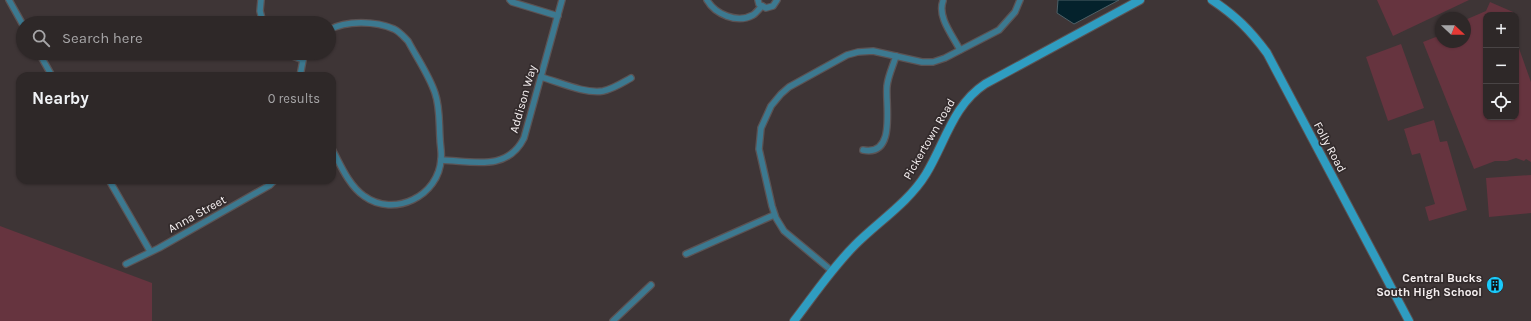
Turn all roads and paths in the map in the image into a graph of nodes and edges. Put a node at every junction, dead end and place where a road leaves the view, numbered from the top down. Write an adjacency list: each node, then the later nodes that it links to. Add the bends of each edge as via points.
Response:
1 (9, 0): 13 (street)
2 (261, 0): 14 (street)
3 (510, 0): 15 (street)
4 (562, 0): 15 (street, Addison Way)
5 (707, 0): 12 (street, via 717,11 736,18 753,15)
6 (758, 0): 12 (street)
7 (777, 0): 12 (street, via 770,8)
8 (943, 0): 17 (street, via 942,16)
9 (1020, 0): 17 (street, via 1015,12 999,30)
10 (1140, 0): 34 (street, Pickertown Road, via 985,84 970,95 958,111 921,182 855,245)
11 (1212, 0): 38 (street, Folly Road, via 1250,30 1267,53)
12 (762, 6)
13 (18, 16)
14 (261, 16)
15 (558, 16): 23 (street, Addison Way)
16 (336, 27): 27 (street, via 347,23 358,23 387,26 402,34 435,93)
17 (960, 50): 18 (street, via 945,58 928,62)
18 (896, 56): 25 (street, via 887,85 887,133 876,149); 30 (street, via 868,51 851,53 789,87 777,98 763,122 760,148)
19 (43, 60): 21 (street)
20 (303, 60): 22 (street)
21 (50, 72)
22 (301, 72)
23 (541, 77): 24 (street, via 586,90 602,91); 27 (street, Addison Way, via 524,138 510,156 490,163)
24 (631, 78)
25 (863, 150)
26 (336, 156): 27 (street, via 358,191 368,199 384,204 402,204 424,194 436,177)
27 (441, 160)
28 (111, 184): 31 (street)
29 (271, 184): 31 (street, Anna Street)
30 (774, 215): 32 (street); 34 (street, via 784,231)
31 (150, 252): 33 (street, Anna Street)
32 (686, 254)
33 (126, 264)
34 (832, 271): 37 (street, Pickertown Road)
35 (651, 285): 36 (street)
36 (613, 321)
37 (794, 321)
38 (1409, 321)

